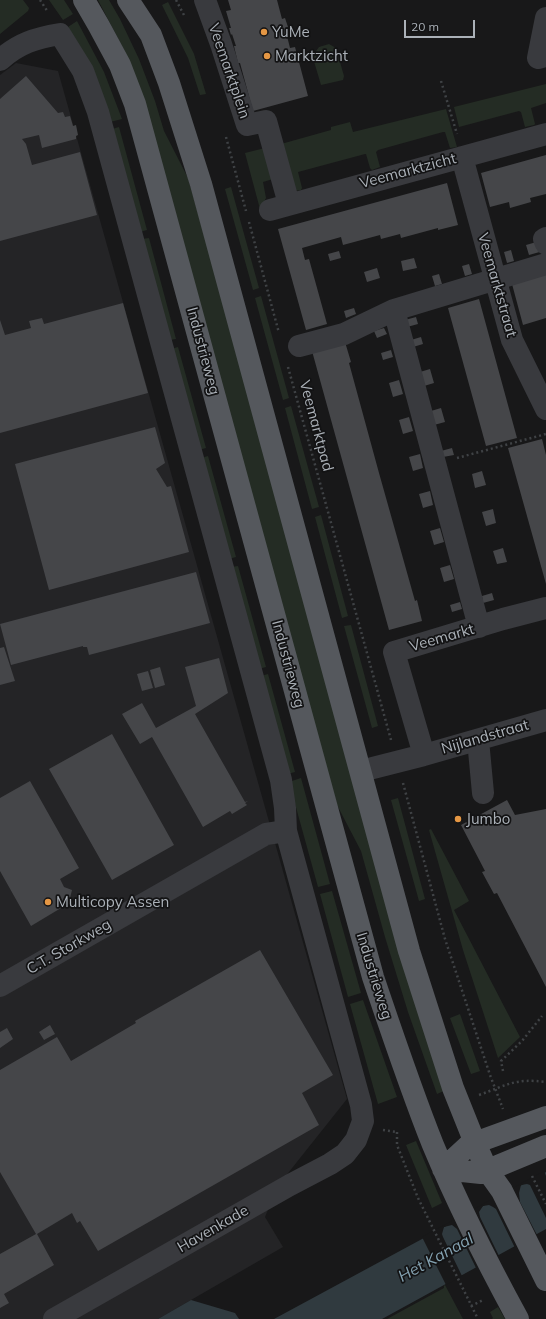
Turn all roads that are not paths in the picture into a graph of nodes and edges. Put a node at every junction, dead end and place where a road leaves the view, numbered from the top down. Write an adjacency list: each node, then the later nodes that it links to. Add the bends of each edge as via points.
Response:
1 (84, 0): 29 (main road, Industrieweg, via 120,65 135,104 373,977 415,1098)
2 (128, 0): 22 (main road, via 151,35 201,184)
3 (205, 0): 9 (street, Veemarktplein, via 247,126 266,121)
4 (546, 18): 5 (street, via 538,58)
5 (546, 56)
6 (0, 60): 24 (street, via 13,49 33,40 60,34 83,71 98,112 281,780)
7 (546, 134): 8 (street, Veemarktzicht)
8 (462, 157): 9 (street, Veemarktzicht); 13 (street, Veemarktstraat)
9 (279, 207)
10 (546, 238): 11 (street)
11 (546, 244)
12 (546, 264): 13 (street)
13 (495, 280): 14 (street); 16 (street, Veemarktstraat, via 512,340)
14 (394, 310): 15 (street, via 344,334); 18 (street)
15 (289, 350)
16 (546, 409)
17 (546, 608): 18 (street, Veemarkt)
18 (479, 627): 21 (street, Veemarkt, via 394,652)
19 (546, 720): 20 (street, Nijlandstraat)
20 (478, 740): 21 (street, Nijlandstraat); 23 (street)
21 (424, 755): 22 (street, Nijlandstraat)
22 (361, 771): 27 (main road, via 409,950 453,1088)
23 (483, 793)
24 (286, 831): 25 (street, C.T. Storkweg, via 266,834); 32 (street, Havenkade, via 361,1105 363,1121 356,1140 345,1154 330,1164)
25 (0, 986)
26 (546, 1117): 27 (main road)
27 (475, 1143): 29 (main road, via 469,1145); 30 (main road)
28 (546, 1146): 30 (main road)
29 (444, 1169): 30 (main road, via 480,1173); 33 (main road, Industrieweg)
30 (487, 1170): 31 (main road, via 502,1191)
31 (546, 1280)
32 (54, 1319)
33 (518, 1319)

